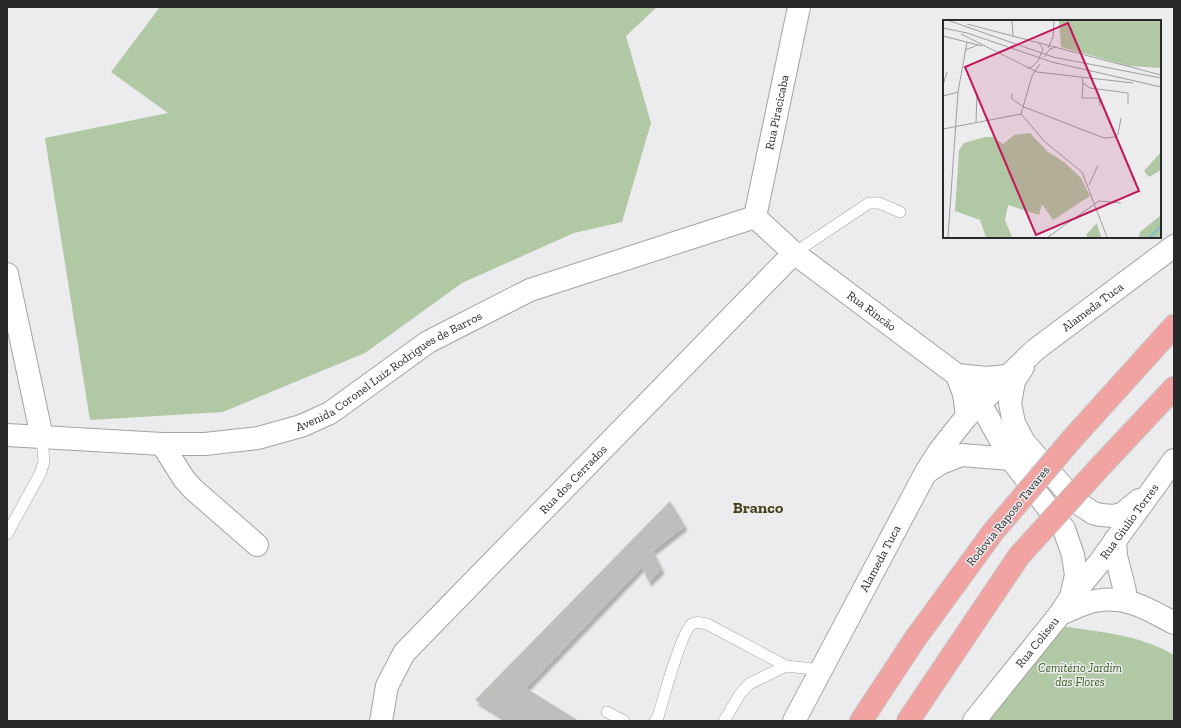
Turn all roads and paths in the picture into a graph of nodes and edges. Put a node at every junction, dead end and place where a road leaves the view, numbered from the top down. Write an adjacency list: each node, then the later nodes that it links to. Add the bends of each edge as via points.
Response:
1 (798, 7): 3 (street, Rua Piracicaba)
2 (900, 212): 5 (lane, via 879,203 869,203)
3 (755, 217): 5 (street, Rua Rincão); 15 (street, Avenida Coronel Luiz Rodrigues de Barros, via 530,290 428,342 330,413 301,426 258,438 205,444)
4 (1174, 246): 8 (street, Alameda Tuca)
5 (794, 253): 9 (street, Rua Rincão); 31 (street, Rua dos Cerrados, via 404,653 387,686)
6 (7, 274): 14 (street)
7 (1174, 326): 36 (highway, Rodovia Raposo Tavares, bridge, via 1072,439 993,532 915,639)
8 (1034, 350): 10 (street, Alameda Tuca); 19 (street, via 1014,381 1010,403 1014,423 1024,442 1074,501 1093,513 1114,516 1122,514)
9 (957, 375): 10 (street, via 987,378); 12 (street)
10 (1007, 376): 12 (street, Alameda Tuca)
11 (1174, 388): 37 (highway, bridge, via 1019,556)
12 (973, 410): 16 (street); 18 (street, Alameda Tuca, via 940,450)
13 (7, 435): 14 (street, Avenida Coronel Luiz Rodrigues de Barros)
14 (42, 437): 15 (street, Avenida Coronel Luiz Rodrigues de Barros); 21 (lane, via 44,462 40,474)
15 (162, 444): 23 (street, via 193,489)
16 (1010, 459): 18 (street, via 961,455); 20 (street)
17 (1174, 460): 19 (street, Rua Giulio Torres)
18 (926, 472): 29 (street, Alameda Tuca)
19 (1150, 492): 22 (street, Rua Giulio Torres)
20 (1064, 529): 24 (street); 26 (street, via 1073,555 1076,575)
21 (7, 534)
22 (1115, 540): 24 (street, Rua Giulio Torres); 25 (street, via 1116,556)
23 (257, 545)
24 (1099, 563): 25 (street); 26 (street, Rua Coliseu)
25 (1131, 597): 26 (street); 27 (street)
26 (1065, 606): 38 (street, Rua Coliseu)
27 (1174, 623)
28 (786, 666): 29 (lane); 33 (lane, via 707,624 691,624); 34 (lane, via 749,684)
29 (821, 670): 35 (street, Alameda Tuca)
30 (607, 712): 32 (lane)
31 (381, 721)
32 (624, 721)
33 (655, 721)
34 (724, 721)
35 (794, 721)
36 (861, 721)
37 (908, 721)
38 (974, 721)

